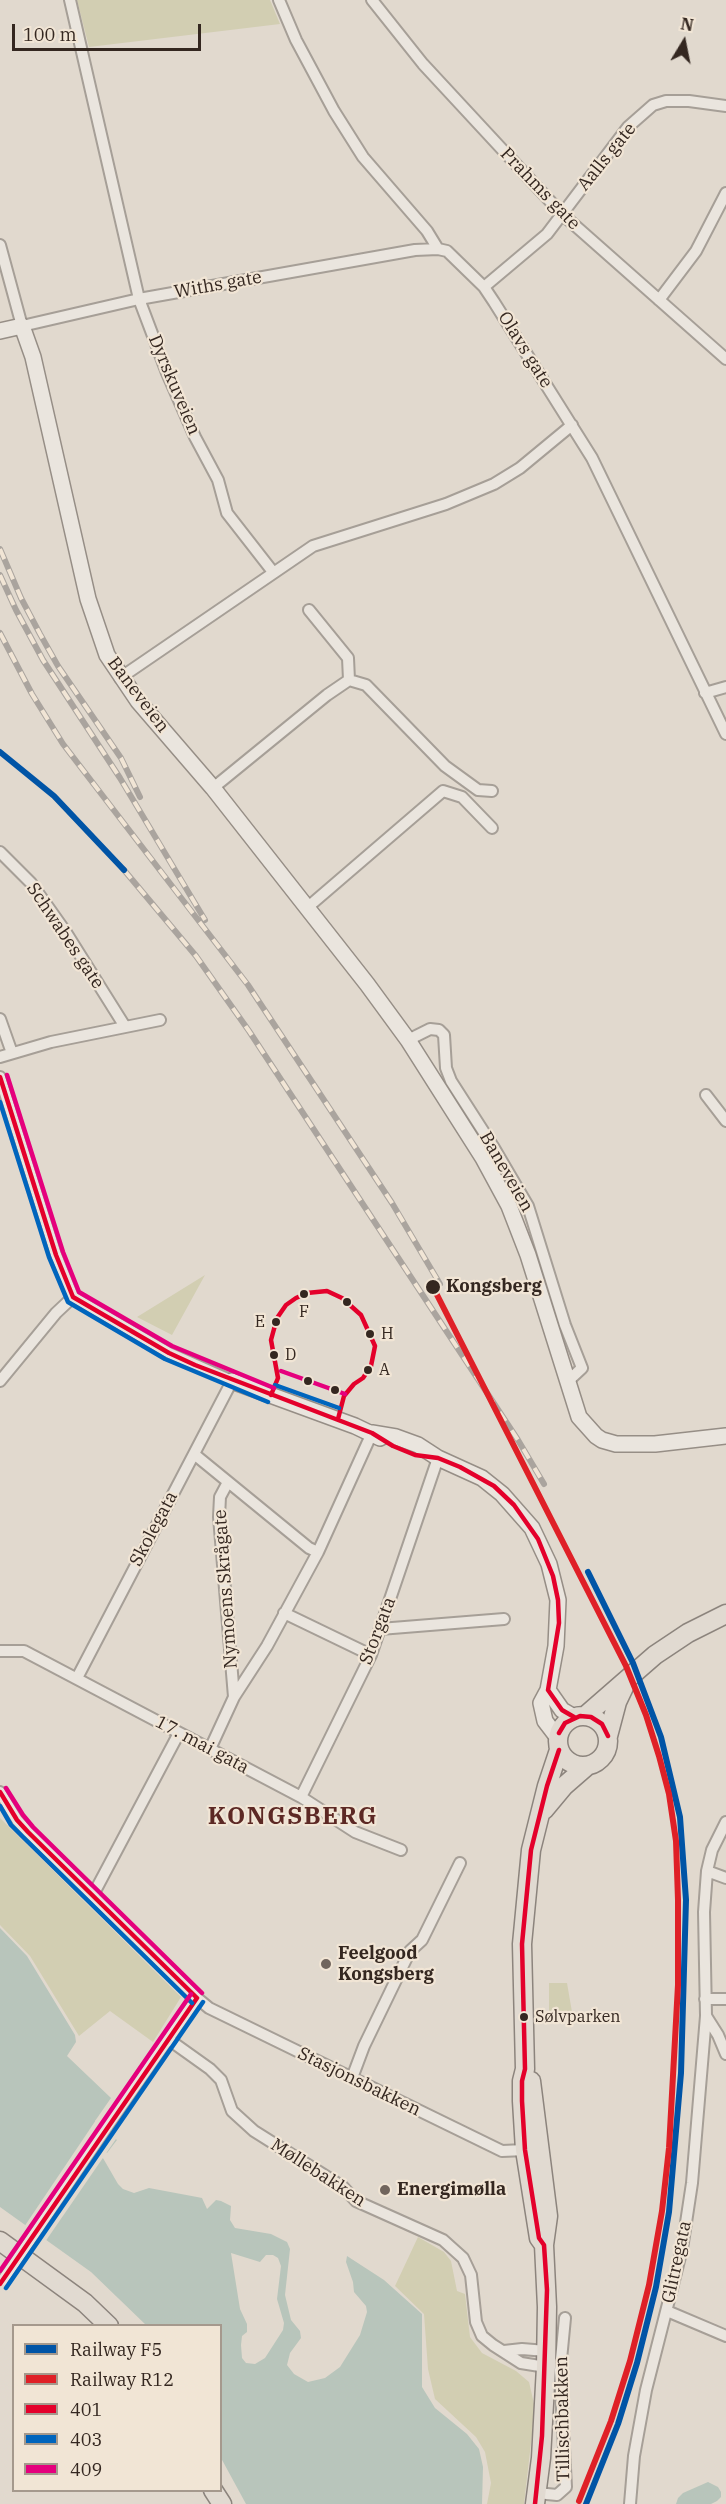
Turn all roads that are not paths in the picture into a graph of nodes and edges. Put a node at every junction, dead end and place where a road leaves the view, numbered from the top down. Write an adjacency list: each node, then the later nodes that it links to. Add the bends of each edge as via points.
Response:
1 (70, 0): 10 (street, Dyrskuveien)
2 (279, 0): 8 (street, Olavs gate, via 296,40 363,157)
3 (372, 0): 6 (street, Prahms gate, via 423,64)
4 (726, 106): 6 (street, Aalls gate, via 690,101 653,105 628,127)
5 (726, 193): 11 (street, via 696,251)
6 (562, 214): 9 (street, Aalls gate, via 547,234); 11 (street, Prahms gate)
7 (0, 245): 12 (street, Baneveien)
8 (438, 249): 9 (street, Olavs gate, via 457,259); 10 (street, Withs gate)
9 (484, 287): 15 (street, Olavs gate)
10 (139, 299): 12 (street, Withs gate); 16 (street, Dyrskuveien, via 167,373 218,480 227,513)
11 (659, 300): 14 (street, Prahms gate)
12 (22, 326): 13 (main road, Withs gate); 18 (main road, Baneveien, via 33,357 93,617)
13 (0, 331)
14 (726, 360)
15 (572, 424): 16 (street, via 520,468 494,484 446,504 313,546); 21 (street, Olavs gate, via 606,485)
16 (273, 572): 18 (street)
17 (309, 610): 19 (street, via 348,658)
18 (120, 678): 23 (main road, Baneveien)
19 (349, 680): 23 (street); 24 (street, via 366,685 445,766 478,790)
20 (726, 687): 21 (street)
21 (705, 693): 22 (street, Olavs gate)
22 (726, 734)
23 (213, 788): 27 (main road, Baneveien)
24 (492, 791)
25 (492, 828): 27 (street, via 462,797 443,791)
26 (0, 852): 30 (street, Schwabes gate, via 30,883)
27 (308, 907): 31 (main road, Baneveien)
28 (0, 1019): 32 (street)
29 (160, 1020): 30 (street)
30 (124, 1025): 32 (street)
31 (408, 1040): 40 (main road, Baneveien, via 509,1206); 40 (street, Baneveien, via 430,1029 444,1035 451,1081 528,1206 582,1368)
32 (12, 1053): 33 (street)
33 (0, 1057)
34 (0, 1077): 37 (street, via 56,1255)
35 (705, 1095): 36 (street)
36 (726, 1121)
37 (74, 1297): 38 (street); 39 (street, via 169,1353)
38 (0, 1381)
39 (232, 1381): 41 (main road); 43 (street, Skolegata)
40 (568, 1381): 42 (main road, Baneveien, via 579,1418 596,1436 608,1442 641,1444)
41 (372, 1433): 44 (main road, via 415,1455); 46 (street)
42 (726, 1436)
43 (194, 1454): 45 (street); 53 (street, Skolegata)
44 (438, 1458): 50 (street, Storgata); 55 (main road, via 494,1486 523,1517 545,1552 559,1612)
45 (228, 1482): 46 (street); 56 (street, Nymoens Skrågate, via 220,1497 219,1517)
46 (318, 1552): 47 (street)
47 (284, 1613): 52 (street); 56 (street)
48 (726, 1614): 54 (main road, via 666,1647)
49 (504, 1619): 50 (street)
50 (380, 1629): 52 (street, Storgata)
51 (0, 1651): 53 (street, 17. mai gata, via 24,1651)
52 (371, 1655): 64 (street, Storgata)
53 (77, 1678): 58 (street, 17. mai gata)
54 (628, 1678): 57 (main road); 59 (main road)
55 (548, 1690): 57 (main road, via 562,1710); 60 (main road, via 542,1709)
56 (234, 1697): 61 (street)
57 (580, 1716): 59 (main road, via 597,1720); 60 (main road, via 565,1723)
58 (179, 1732): 61 (street, 17. mai gata); 71 (street)
59 (608, 1736): 62 (main road, via 605,1753 598,1762)
60 (558, 1744): 62 (main road, via 570,1763); 65 (main road)
61 (210, 1749): 64 (street, 17. mai gata)
62 (587, 1766): 65 (main road)
63 (0, 1792): 71 (street, Stasjonsbakken, via 22,1826)
64 (301, 1797): 67 (street, 17. mai gata, via 355,1832)
65 (539, 1816): 78 (main road, via 523,1925)
66 (726, 1822): 69 (street, Glitregata)
67 (401, 1850)
68 (460, 1863): 79 (street, via 422,1940 410,1951)
69 (707, 1870): 70 (street); 73 (street, Glitregata)
70 (726, 1878)
71 (93, 1894): 72 (street, Stasjonsbakken)
72 (197, 1998): 76 (street); 79 (street, Stasjonsbakken, via 209,2008)
73 (705, 1999): 74 (street); 75 (street, Glitregata)
74 (726, 1999)
75 (706, 2016): 77 (street); 84 (street, Glitregata, via 692,2183)
76 (168, 2039): 83 (street, bridge); 88 (street, Møllebakken, via 221,2080 232,2111 254,2131 343,2187 356,2201 443,2240 463,2258 471,2275 479,2330 486,2341)
77 (726, 2054)
78 (525, 2068): 80 (main road); 82 (main road, via 531,2080 547,2207)
79 (352, 2078): 80 (street, Stasjonsbakken, via 502,2151)
80 (525, 2150): 82 (main road, via 539,2238)
81 (0, 2241): 86 (main road)
82 (544, 2245): 89 (main road)
83 (1, 2282)
84 (667, 2311): 87 (street); 91 (street, Glitregata, via 644,2401)
85 (565, 2318): 90 (street, Tillischbakken, via 560,2370 566,2487 557,2495)
86 (108, 2324)
87 (726, 2336)
88 (504, 2351): 89 (street, via 522,2349); 89 (street, Møllebakken, via 521,2363)
89 (546, 2359): 90 (main road)
90 (536, 2499)
91 (630, 2504)

